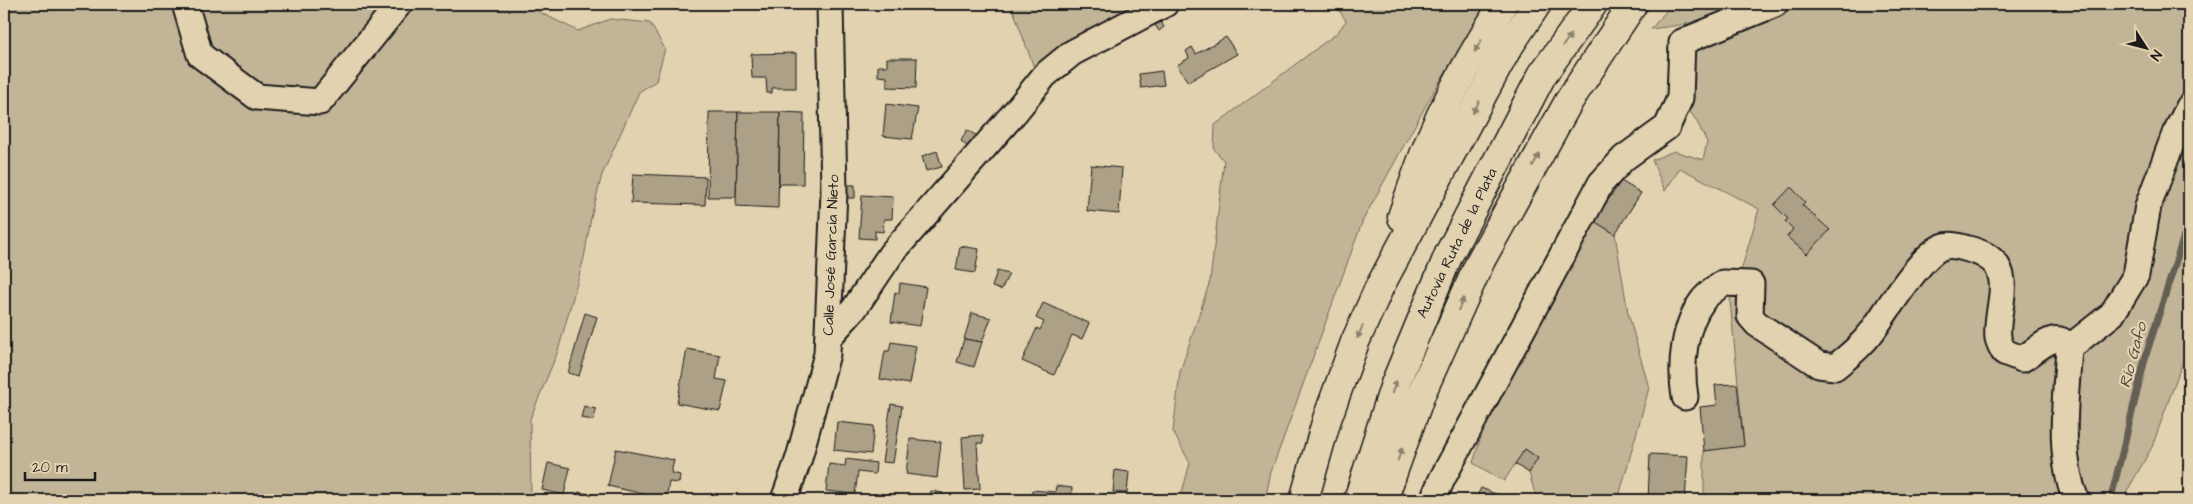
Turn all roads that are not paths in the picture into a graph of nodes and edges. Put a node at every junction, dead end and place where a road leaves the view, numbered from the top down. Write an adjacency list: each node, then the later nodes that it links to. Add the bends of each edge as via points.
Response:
1 (185, 4): 2 (street, via 200,55 228,76 257,97 320,102)
2 (399, 4)
3 (830, 4): 12 (street, Calle José García Nieto, via 834,192)
4 (1165, 4): 12 (street, via 1072,53 1045,75 891,254 854,308)
5 (1503, 4): 11 (highway, one-way to 11, via 1466,67 1421,160)
6 (1537, 4): 11 (highway, one-way to 11, via 1507,49)
7 (1593, 4): 17 (highway, Autovía Ruta de la Plata, one-way to 7, via 1395,384 1449,254 1542,76)
8 (1633, 4): 18 (highway, one-way to 8, via 1421,394 1481,260 1569,100)
9 (1775, 4): 19 (street, via 1682,42 1680,98 1667,127 1624,158 1601,183)
10 (2189, 107): 13 (street, via 2175,134 2148,206 2136,275 2112,314)
11 (1379, 288): 16 (highway, one-way to 16, via 1327,419)
12 (828, 338): 15 (street, Calle José García Nieto, via 827,354 804,439)
13 (2069, 348): 14 (street, via 2060,340 2041,344 2022,358 2004,352 1998,338 2002,281 1997,267 1978,251 1945,246 1935,251 1912,275 1870,334 1835,366 1819,365 1756,324 1750,316 1751,284 1723,283 1703,300 1691,326 1683,354); 20 (street, via 2065,438 2069,483)
14 (1685, 397)
15 (784, 500)
16 (1304, 500)
17 (1358, 500)
18 (1383, 500)
19 (1433, 500)
20 (2076, 500)

